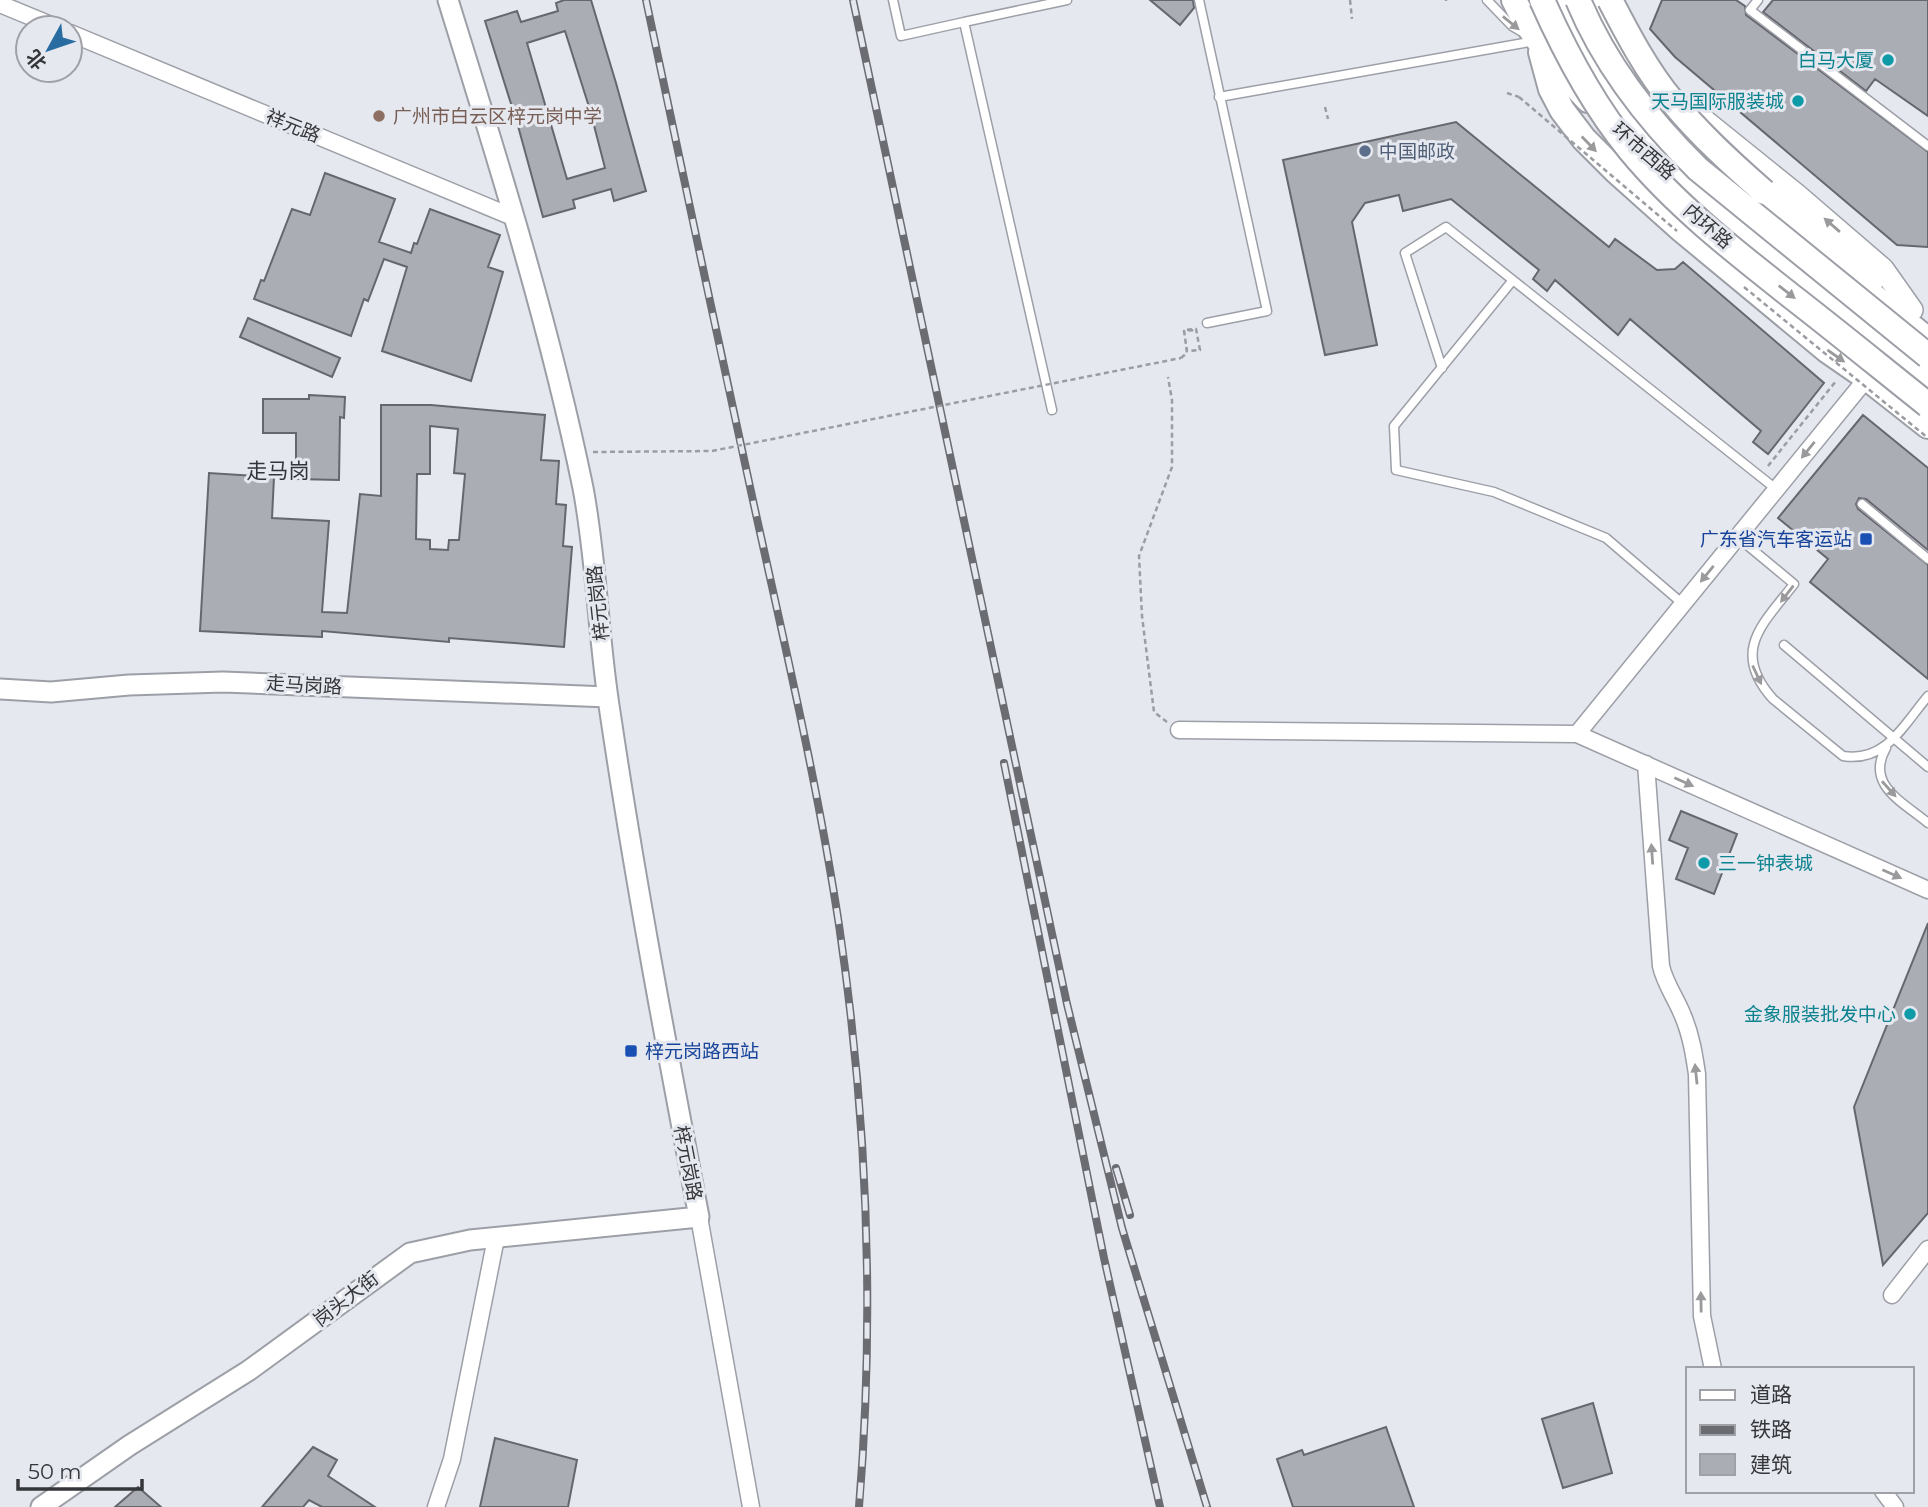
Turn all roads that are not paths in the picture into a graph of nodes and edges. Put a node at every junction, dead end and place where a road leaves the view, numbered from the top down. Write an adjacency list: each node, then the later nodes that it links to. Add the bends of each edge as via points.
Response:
1 (448, 0): 24 (street, 梓元岗路)
2 (893, 0): 15 (lane, via 901,36)
3 (1067, 0): 15 (lane)
4 (1199, 0): 21 (lane)
5 (1488, 0): 18 (lane, one-way to 18, via 1512,26)
6 (1514, 0): 18 (main road, 环市西路)
7 (1542, 0): 35 (main road, 内环路, one-way to 35, bridge, via 1594,100 1651,174 1762,273)
8 (1556, 0): 20 (main road)
9 (1578, 0): 30 (main road, 内环路, bridge, via 1619,76 1667,139)
10 (1591, 0): 16 (main road, 环市西路)
11 (1610, 0): 27 (main road, bridge, via 1672,101 1727,159)
12 (1758, 0): 23 (lane, via 1750,10)
13 (0, 4): 14 (street)
14 (24, 14)
15 (964, 22): 36 (lane)
16 (1608, 35): 19 (main road, 环市西路); 27 (main road, one-way to 16, via 1882,270)
17 (84, 39): 24 (street, 祥元路)
18 (1538, 41): 20 (main road, 环市西路); 21 (lane); 22 (main road)
19 (1626, 64): 20 (main road); 29 (main road, 环市西路, via 1714,165)
20 (1591, 89): 22 (main road); 26 (main road, 环市西路, via 1642,152)
21 (1219, 97): 28 (lane, via 1267,311)
22 (1562, 110): 32 (main road, one-way to 32, via 1584,139 1651,203 1828,351)
23 (1928, 146)
24 (515, 218): 46 (street, 梓元岗路, via 583,491)
25 (1513, 280): 31 (lane); 31 (lane, via 1446,227 1405,253); 38 (lane)
26 (1829, 303): 33 (main road); 34 (main road, 环市西路)
27 (1923, 317)
28 (1208, 323)
29 (1928, 340)
30 (1928, 356)
31 (1442, 368): 42 (lane, via 1394,426 1395,470 1494,492 1606,538)
32 (1867, 377): 37 (main road); 38 (street, one-way to 38)
33 (1928, 380)
34 (1928, 386)
35 (1928, 405)
36 (1052, 410)
37 (1928, 426)
38 (1776, 489): 42 (street, one-way to 42)
39 (1862, 504): 41 (lane)
40 (1747, 545): 49 (lane, one-way to 49, via 1794,584 1757,633 1752,665 1763,688 1843,755 1869,756)
41 (1928, 559)
42 (1683, 604): 48 (street)
43 (1784, 645): 49 (lane)
44 (0, 689): 46 (street, 走马岗路, via 51,692 210,682)
45 (1928, 696): 49 (lane)
46 (607, 697): 54 (street, 梓元岗路, via 634,872)
47 (1179, 730): 48 (street)
48 (1577, 734): 50 (street)
49 (1891, 740): 51 (lane); 52 (lane, one-way to 52, via 1881,758 1884,787)
50 (1646, 764): 53 (street, one-way to 53); 58 (street, one-way to 50, via 1702,1316 1697,1074 1691,1038 1661,966)
51 (1928, 767)
52 (1928, 823)
53 (1928, 890)
54 (698, 1217): 55 (street, 岗头大街); 61 (street)
55 (496, 1238): 59 (street, 岗头大街, via 410,1253 248,1371); 60 (street, via 452,1459)
56 (1928, 1249): 57 (street)
57 (1892, 1295)
58 (1713, 1367)
59 (41, 1507)
60 (436, 1507)
61 (751, 1507)

